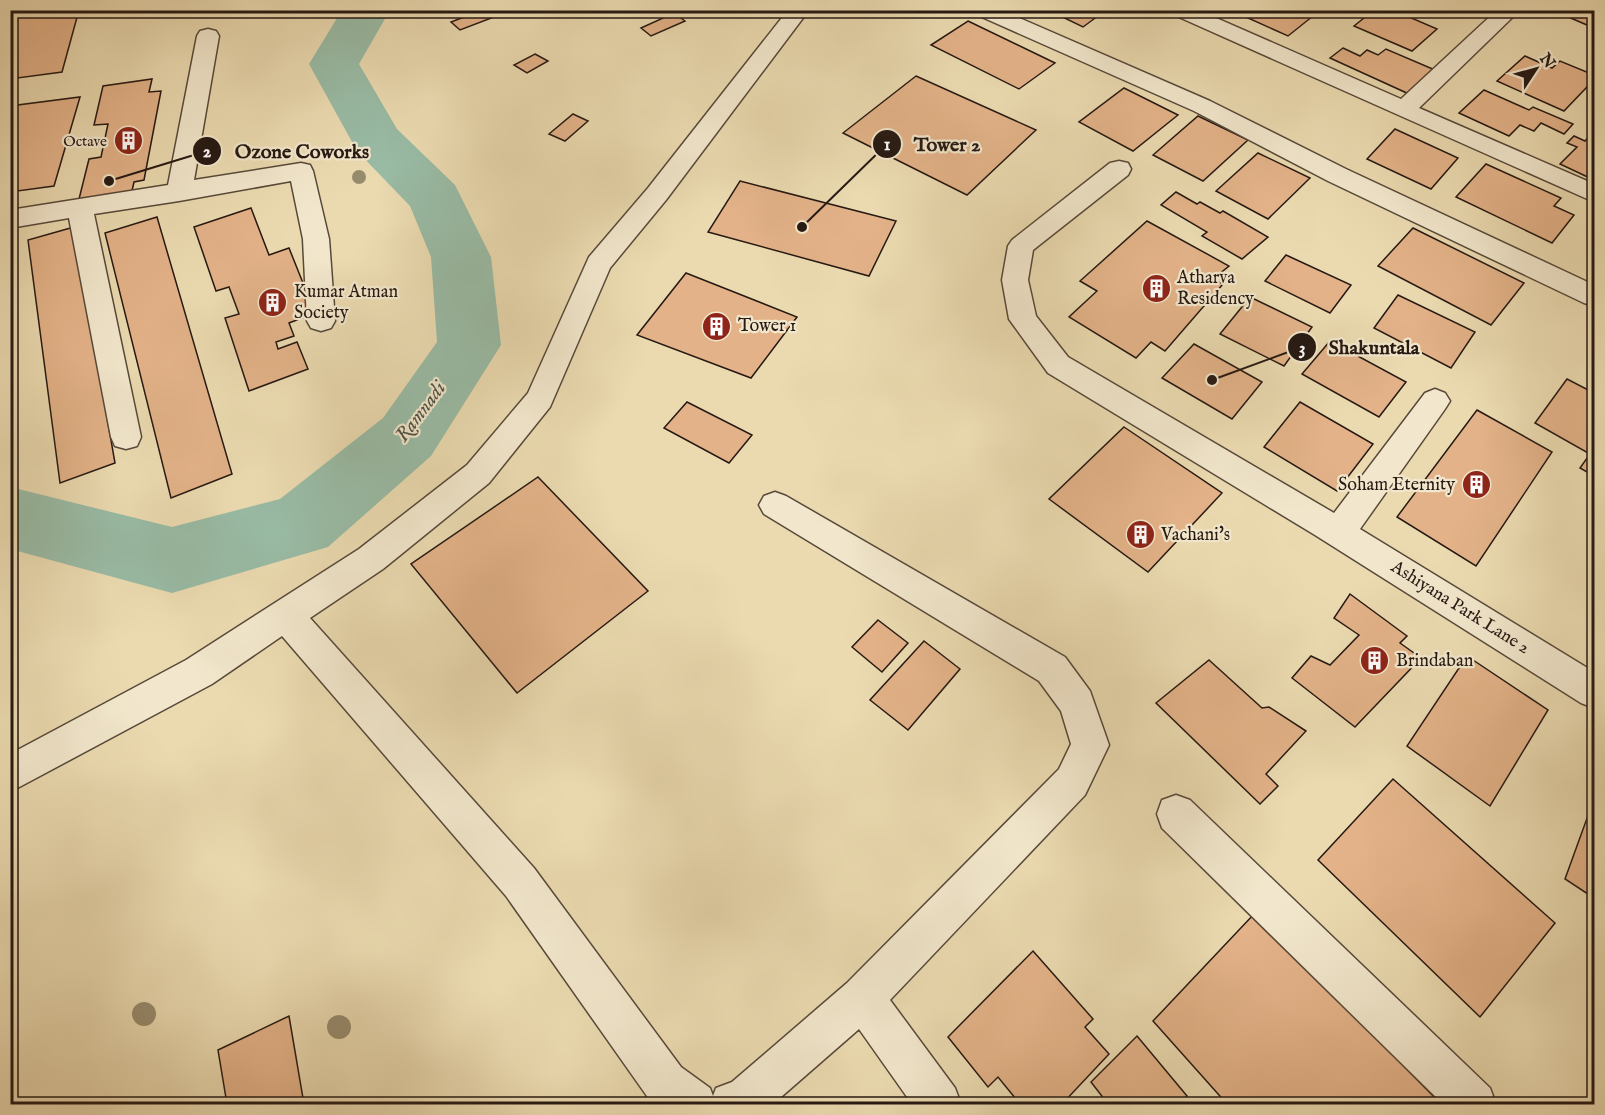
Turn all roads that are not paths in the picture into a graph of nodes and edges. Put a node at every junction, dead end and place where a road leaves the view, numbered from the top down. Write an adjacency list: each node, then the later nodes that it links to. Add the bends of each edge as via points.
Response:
1 (799, 10): 18 (street, via 598,264 540,399 478,474 371,559)
2 (982, 10): 12 (street, via 1202,106 1337,175)
3 (1510, 10): 6 (street)
4 (1186, 12): 6 (street)
5 (208, 36): 8 (street)
6 (1403, 110): 9 (street)
7 (1119, 169): 17 (street, Ashiyana Park Lane 2, via 1021,246 1015,280 1023,319 1058,365)
8 (168, 194): 10 (street); 13 (street, via 301,171 316,239)
9 (1594, 194)
10 (80, 208): 11 (street); 15 (street)
11 (10, 219)
12 (1594, 296)
13 (321, 321)
14 (1435, 401): 17 (street)
15 (126, 437)
16 (775, 505): 22 (street, via 1052,669 1077,703 1090,745 1072,782)
17 (1332, 529): 19 (street, Ashiyana Park Lane 2)
18 (285, 615): 20 (street, via 199,672); 23 (street, via 520,882 665,1083)
19 (1594, 691)
20 (10, 774)
21 (1176, 814): 26 (street)
22 (862, 998): 24 (street, via 747,1098); 25 (street)
23 (694, 1104)
24 (732, 1104)
25 (939, 1104)
26 (1474, 1104)

